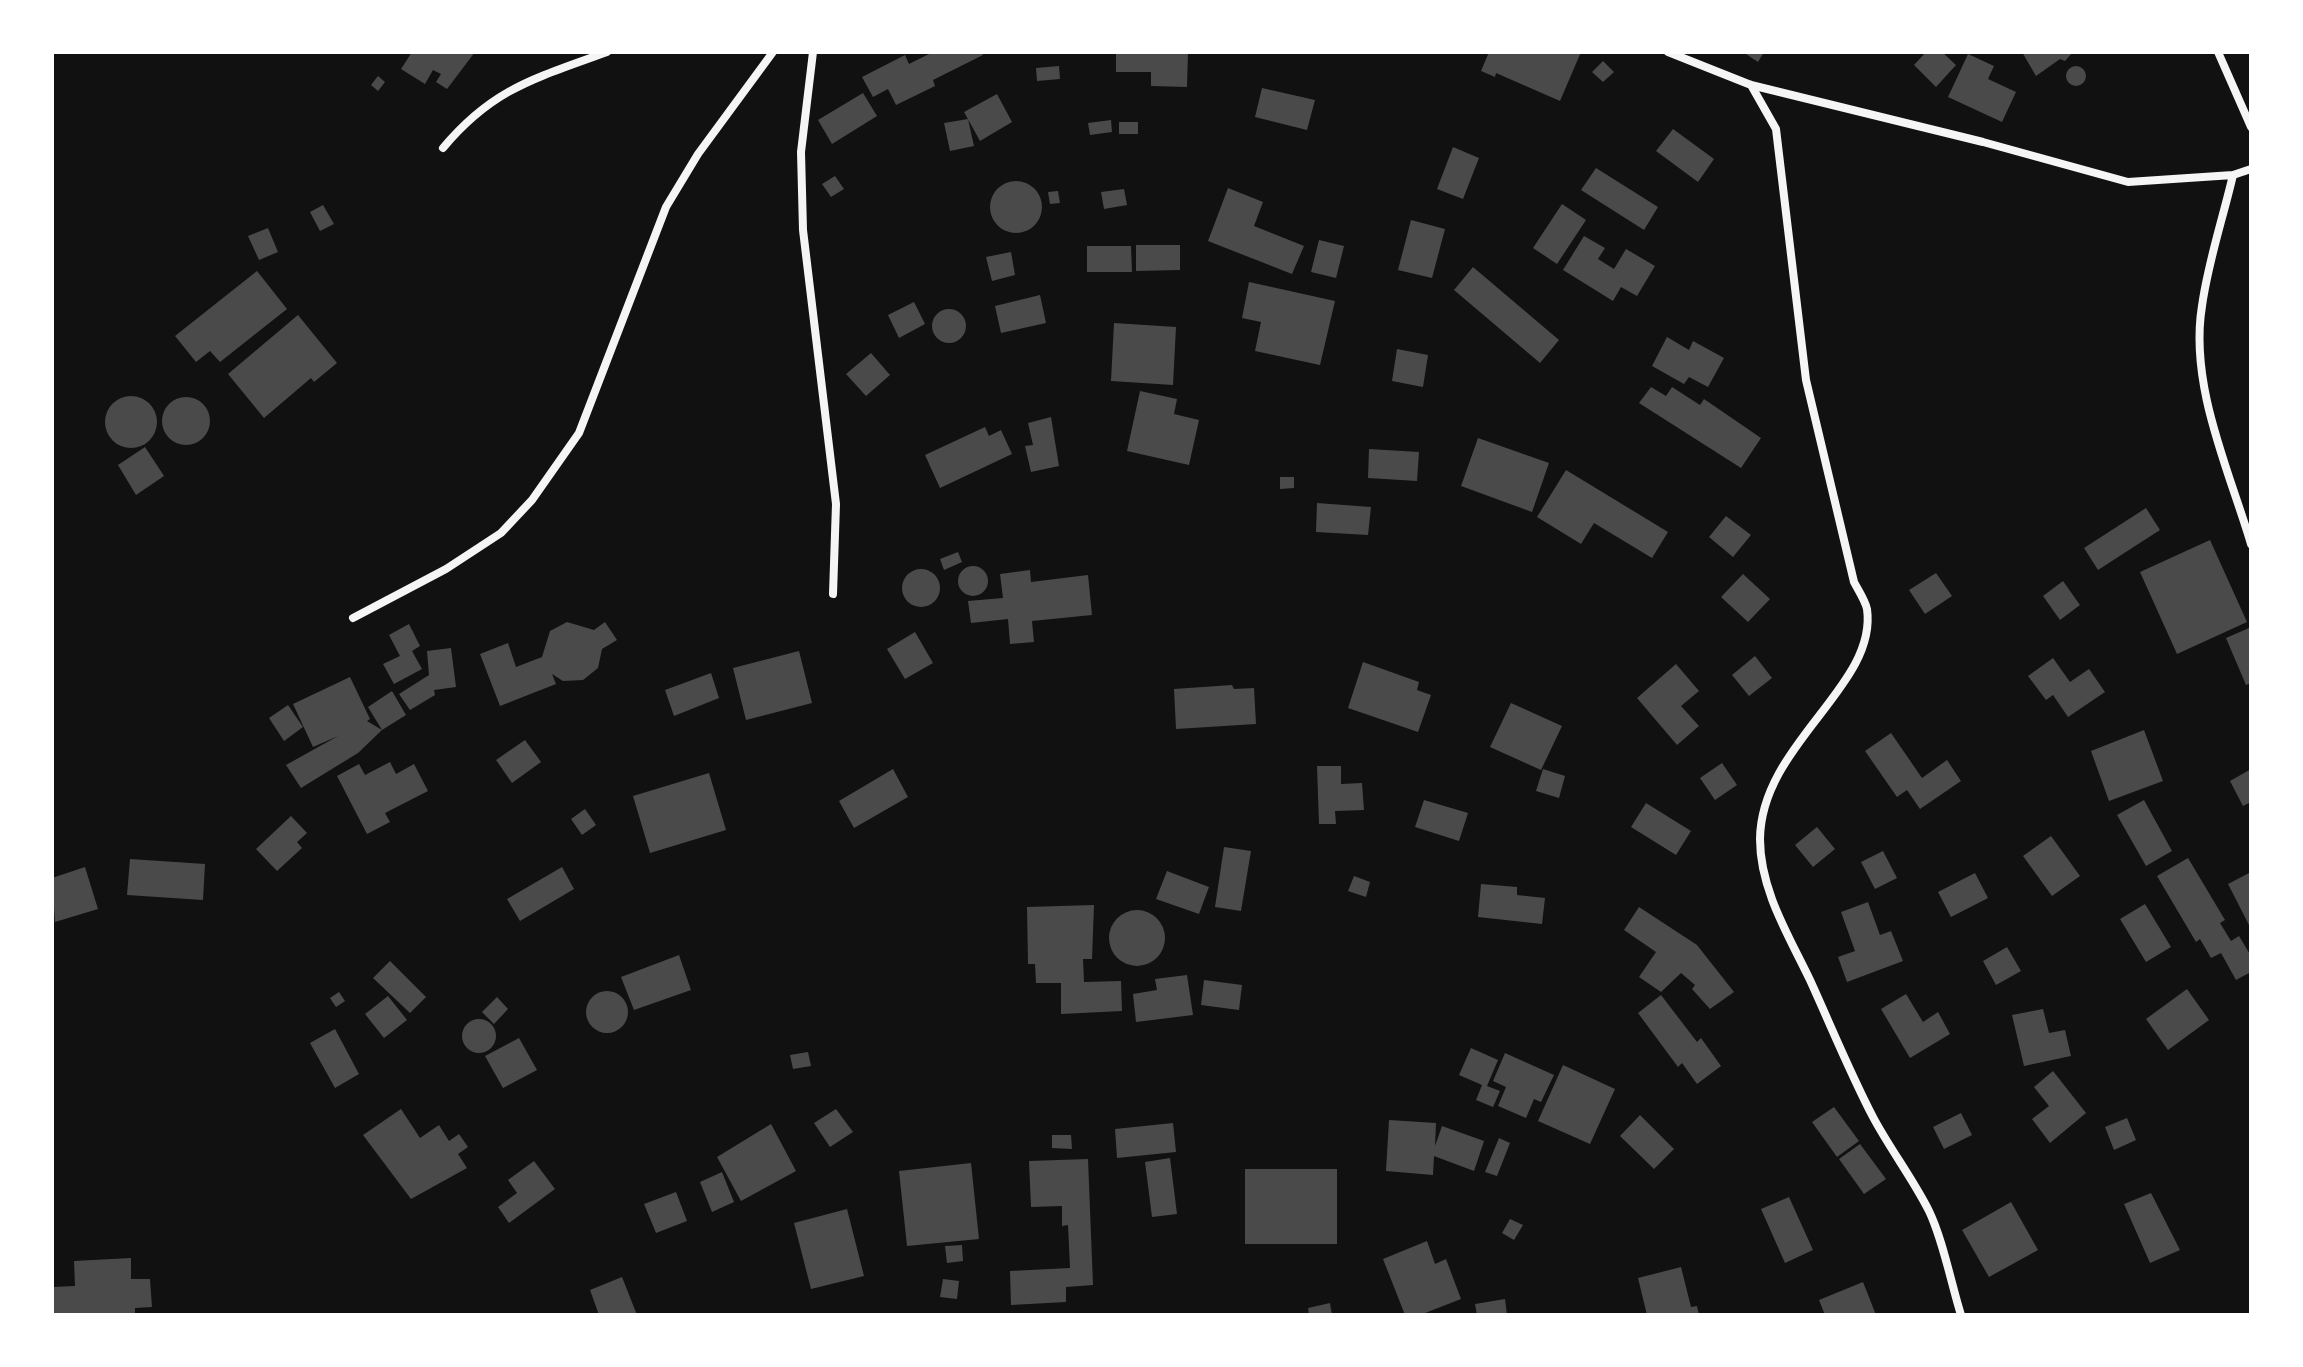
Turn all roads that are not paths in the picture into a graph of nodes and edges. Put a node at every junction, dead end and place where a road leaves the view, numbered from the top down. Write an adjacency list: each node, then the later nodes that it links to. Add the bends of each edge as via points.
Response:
1 (607, 52): 8 (street, via 530,78 468,119)
2 (773, 52): 13 (street, via 666,207 579,433 532,500 501,533)
3 (813, 52): 12 (street, via 801,152 803,215 836,504)
4 (1668, 52): 6 (street)
5 (2218, 52): 7 (street)
6 (1751, 85): 10 (street, via 2128,182); 14 (street, via 1776,129 1806,380 1854,582 1866,606 1867,630 1845,683 1779,767 1764,810 1763,863 1780,920 1855,1082 1930,1213)
7 (2251, 127)
8 (443, 148)
9 (2251, 169): 10 (street)
10 (2233, 175): 11 (street, via 2201,308 2201,360 2210,409)
11 (2251, 544)
12 (833, 594)
13 (353, 618)
14 (1961, 1315)

